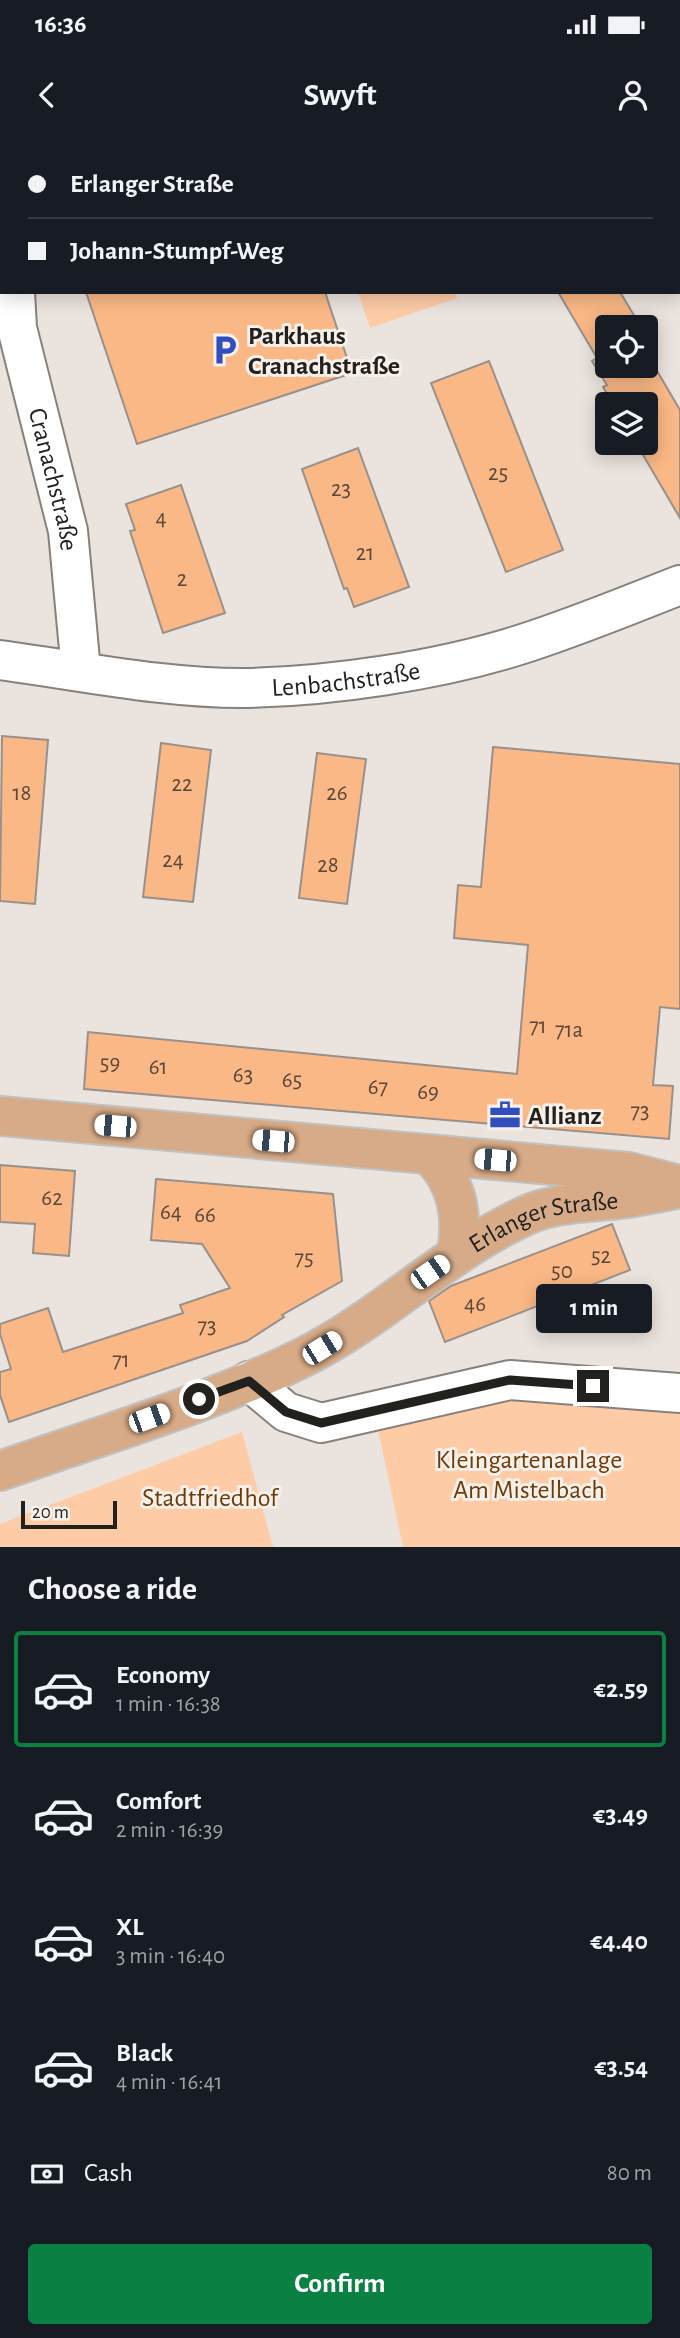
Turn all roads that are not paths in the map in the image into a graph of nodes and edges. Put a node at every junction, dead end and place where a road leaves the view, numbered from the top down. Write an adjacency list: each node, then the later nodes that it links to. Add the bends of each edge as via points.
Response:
1 (15, 294): 4 (street, Cranachstraße, via 18,328 68,531)
2 (680, 585): 4 (street, Lenbachstraße, via 515,646 421,669 245,688)
3 (0, 660): 4 (street, Lenbachstraße)
4 (81, 671)
5 (0, 1116): 6 (main road)
6 (430, 1155): 7 (main road, via 629,1172); 8 (main road, via 444,1169 456,1196 461,1230)
7 (680, 1187): 8 (main road, Erlanger Straße, via 543,1210)
8 (457, 1253): 9 (main road, Erlanger Straße, via 322,1348)
9 (249, 1381): 10 (street, via 286,1412 321,1423 510,1380); 11 (main road, Erlanger Straße)
10 (680, 1393)
11 (0, 1471)

